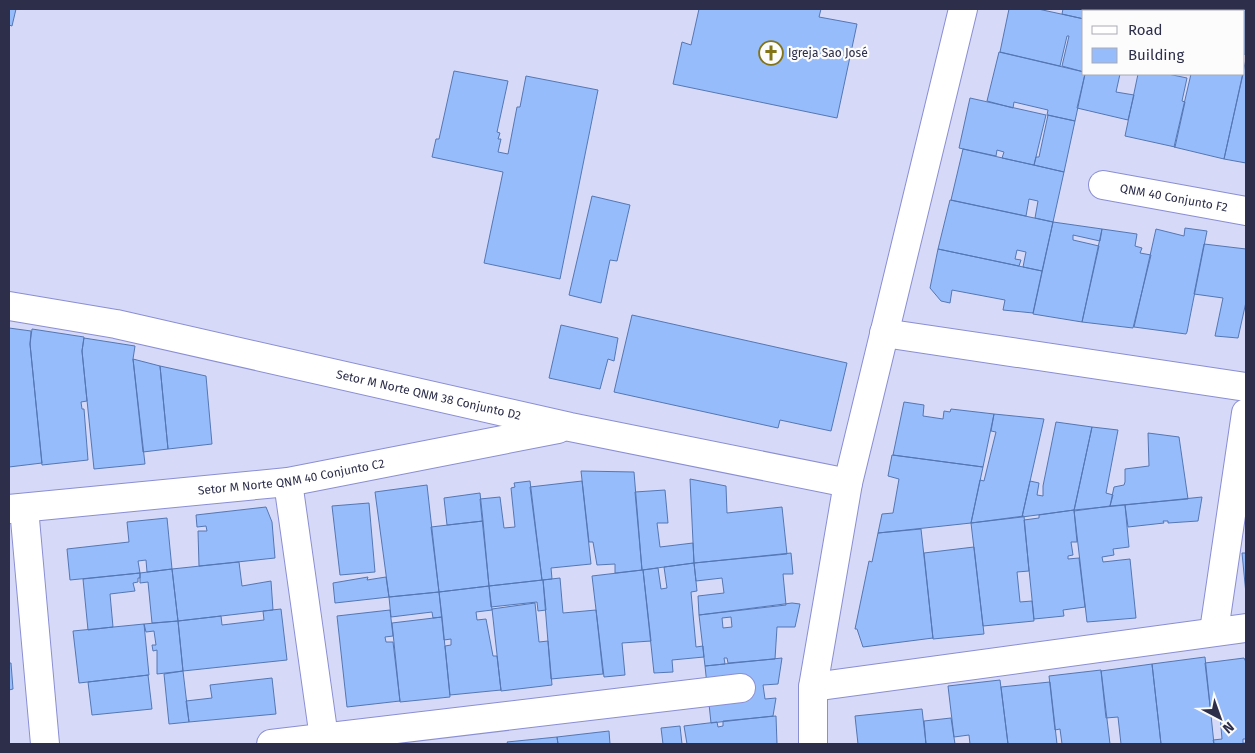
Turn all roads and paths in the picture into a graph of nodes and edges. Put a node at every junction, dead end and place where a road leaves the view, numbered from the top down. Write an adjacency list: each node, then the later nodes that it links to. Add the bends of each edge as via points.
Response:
1 (963, 9): 5 (street)
2 (1103, 184): 3 (street, QNM 40 Conjunto F2)
3 (1246, 211)
4 (9, 306): 8 (street, Setor M Norte QNM 38 Conjunto D2, via 116,324)
5 (884, 333): 6 (street); 10 (street)
6 (1246, 388)
7 (1246, 413): 13 (street)
8 (570, 427): 9 (street, Setor M Norte QNM 40 Conjunto C2); 10 (street, Setor M Norte QNM 38 Conjunto D2)
9 (288, 482): 11 (street, Setor M Norte QNM 40 Conjunto C2); 16 (street)
10 (848, 483): 14 (street)
11 (16, 508): 17 (street)
12 (1246, 628): 13 (street)
13 (1214, 631): 14 (street)
14 (813, 687): 19 (street)
15 (741, 688): 16 (street)
16 (324, 738): 18 (street)
17 (45, 744)
18 (271, 744)
19 (812, 744)

